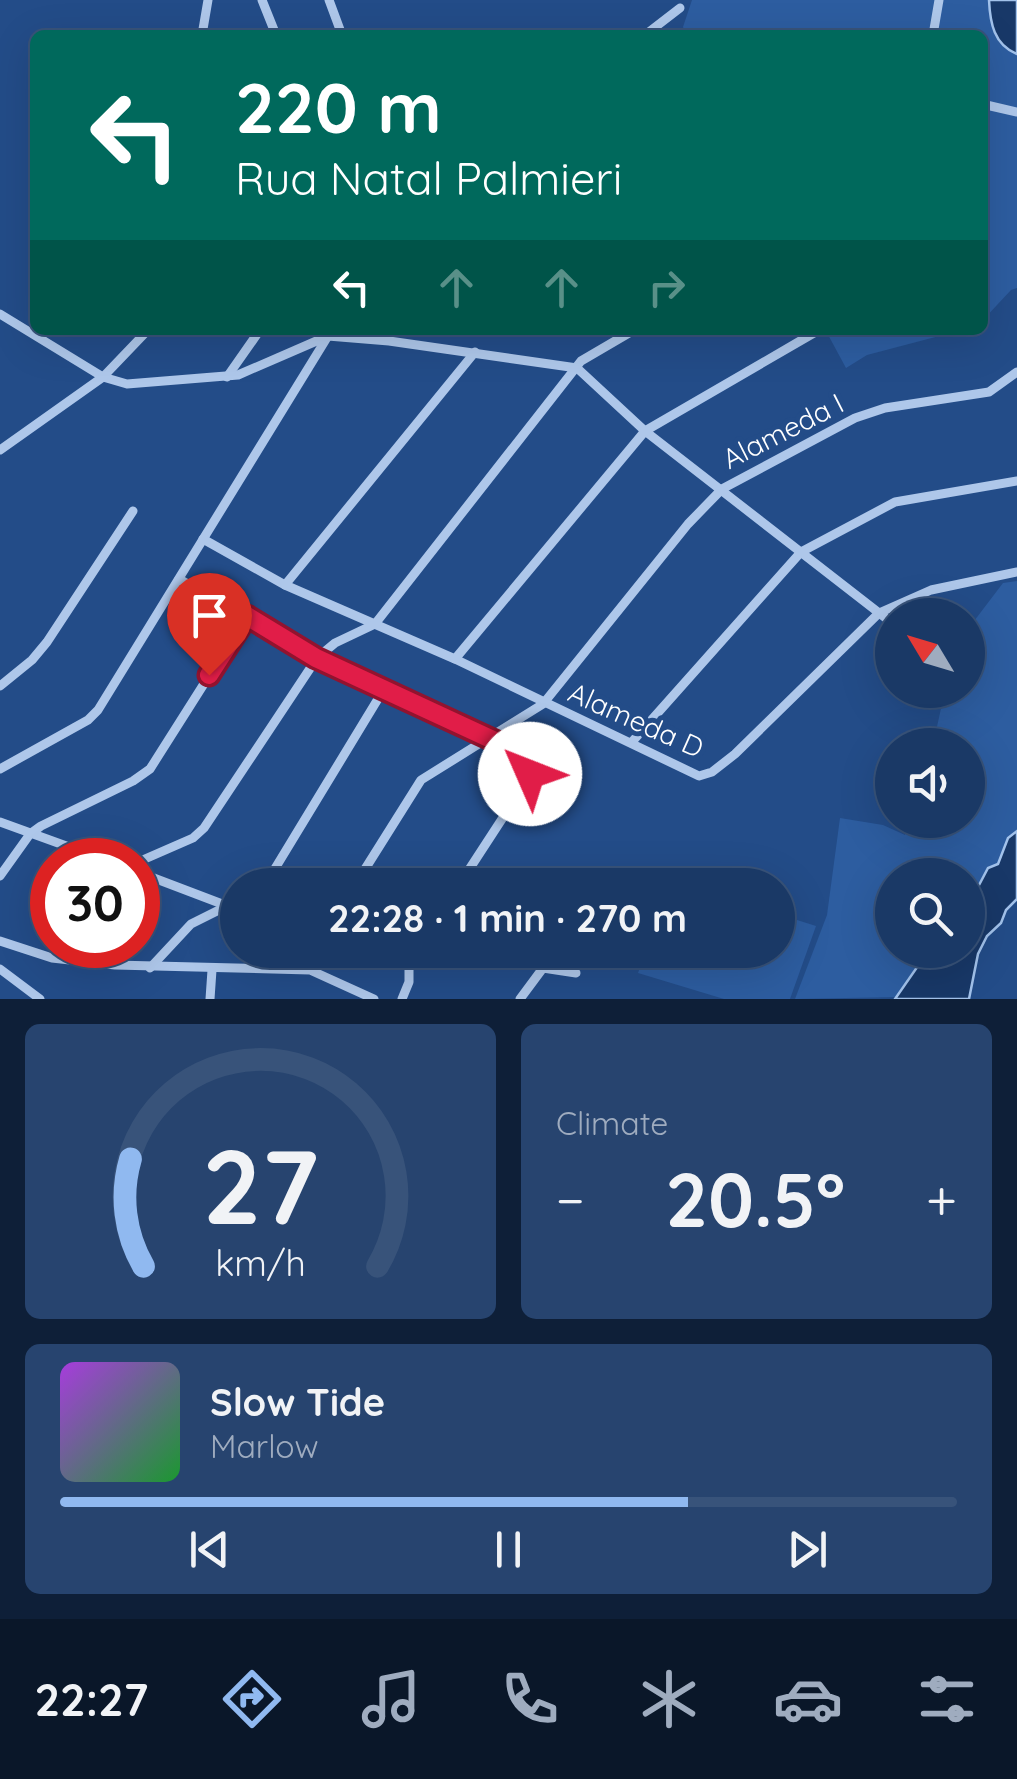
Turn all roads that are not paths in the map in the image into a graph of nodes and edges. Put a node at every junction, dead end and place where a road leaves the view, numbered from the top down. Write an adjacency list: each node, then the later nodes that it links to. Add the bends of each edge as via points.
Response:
1 (208, 0): 6 (street)
2 (262, 0): 7 (street)
3 (329, 0): 8 (street)
4 (939, 0): 10 (street)
5 (680, 8): 9 (street)
6 (203, 30)
7 (274, 30)
8 (340, 30)
9 (651, 30)
10 (934, 30)
11 (988, 105): 12 (street)
12 (1017, 112)
13 (0, 314): 14 (street)
14 (30, 332)
15 (35, 335): 24 (street)
16 (141, 335): 24 (street)
17 (256, 335): 25 (street)
18 (625, 335): 22 (street)
19 (811, 335): 26 (street)
20 (328, 336): 21 (street); 25 (street); 31 (street)
21 (475, 352): 22 (street); 35 (street)
22 (577, 368): 26 (street); 40 (street)
23 (1017, 372): 29 (street, Alameda I, via 990,392 855,418)
24 (103, 376): 25 (street, via 127,384); 27 (street)
25 (227, 377)
26 (646, 432): 29 (street); 42 (street)
27 (0, 450)
28 (1017, 481): 32 (street, via 895,502)
29 (722, 488): 32 (street); 45 (street, Alameda I)
30 (133, 511): 43 (street, via 47,642)
31 (203, 539): 34 (street); 35 (street, Alameda D)
32 (802, 552): 37 (street); 47 (street)
33 (1017, 572): 36 (street, Alameda D)
34 (178, 578): 38 (street); 48 (street, via 95,714)
35 (285, 585): 40 (street, Alameda D)
36 (913, 598)
37 (875, 610)
38 (247, 616): 41 (street); 50 (street, via 150,769)
39 (875, 617): 47 (street, Alameda D, via 712,772 696,776)
40 (375, 624): 41 (street); 42 (street, Alameda D)
41 (316, 658): 44 (street); 52 (street, via 204,828)
42 (454, 659): 45 (street, Alameda D)
43 (0, 686)
44 (384, 689): 46 (street); 53 (street)
45 (543, 704): 46 (street, Alameda I); 47 (street, Alameda D)
46 (488, 738): 54 (street, Alameda I, via 416,786); 55 (street, via 528,760 530,774)
47 (631, 743)
48 (0, 769)
49 (0, 822): 50 (street)
50 (30, 834): 51 (street); 56 (street)
51 (42, 838)
52 (160, 852)
53 (275, 868)
54 (365, 868)
55 (470, 868)
56 (0, 876)
57 (160, 880): 58 (street)
58 (220, 904)
59 (220, 909): 62 (street, via 191,924)
60 (0, 941): 61 (street)
61 (30, 951)
62 (160, 957)
63 (150, 968): 67 (street)
64 (409, 968): 72 (street)
65 (543, 968): 68 (street); 73 (street)
66 (0, 969): 69 (street)
67 (212, 970): 70 (street); 71 (street, via 317,971)
68 (576, 973)
69 (40, 999)
70 (210, 999)
71 (374, 999)
72 (402, 999)
73 (520, 999)

